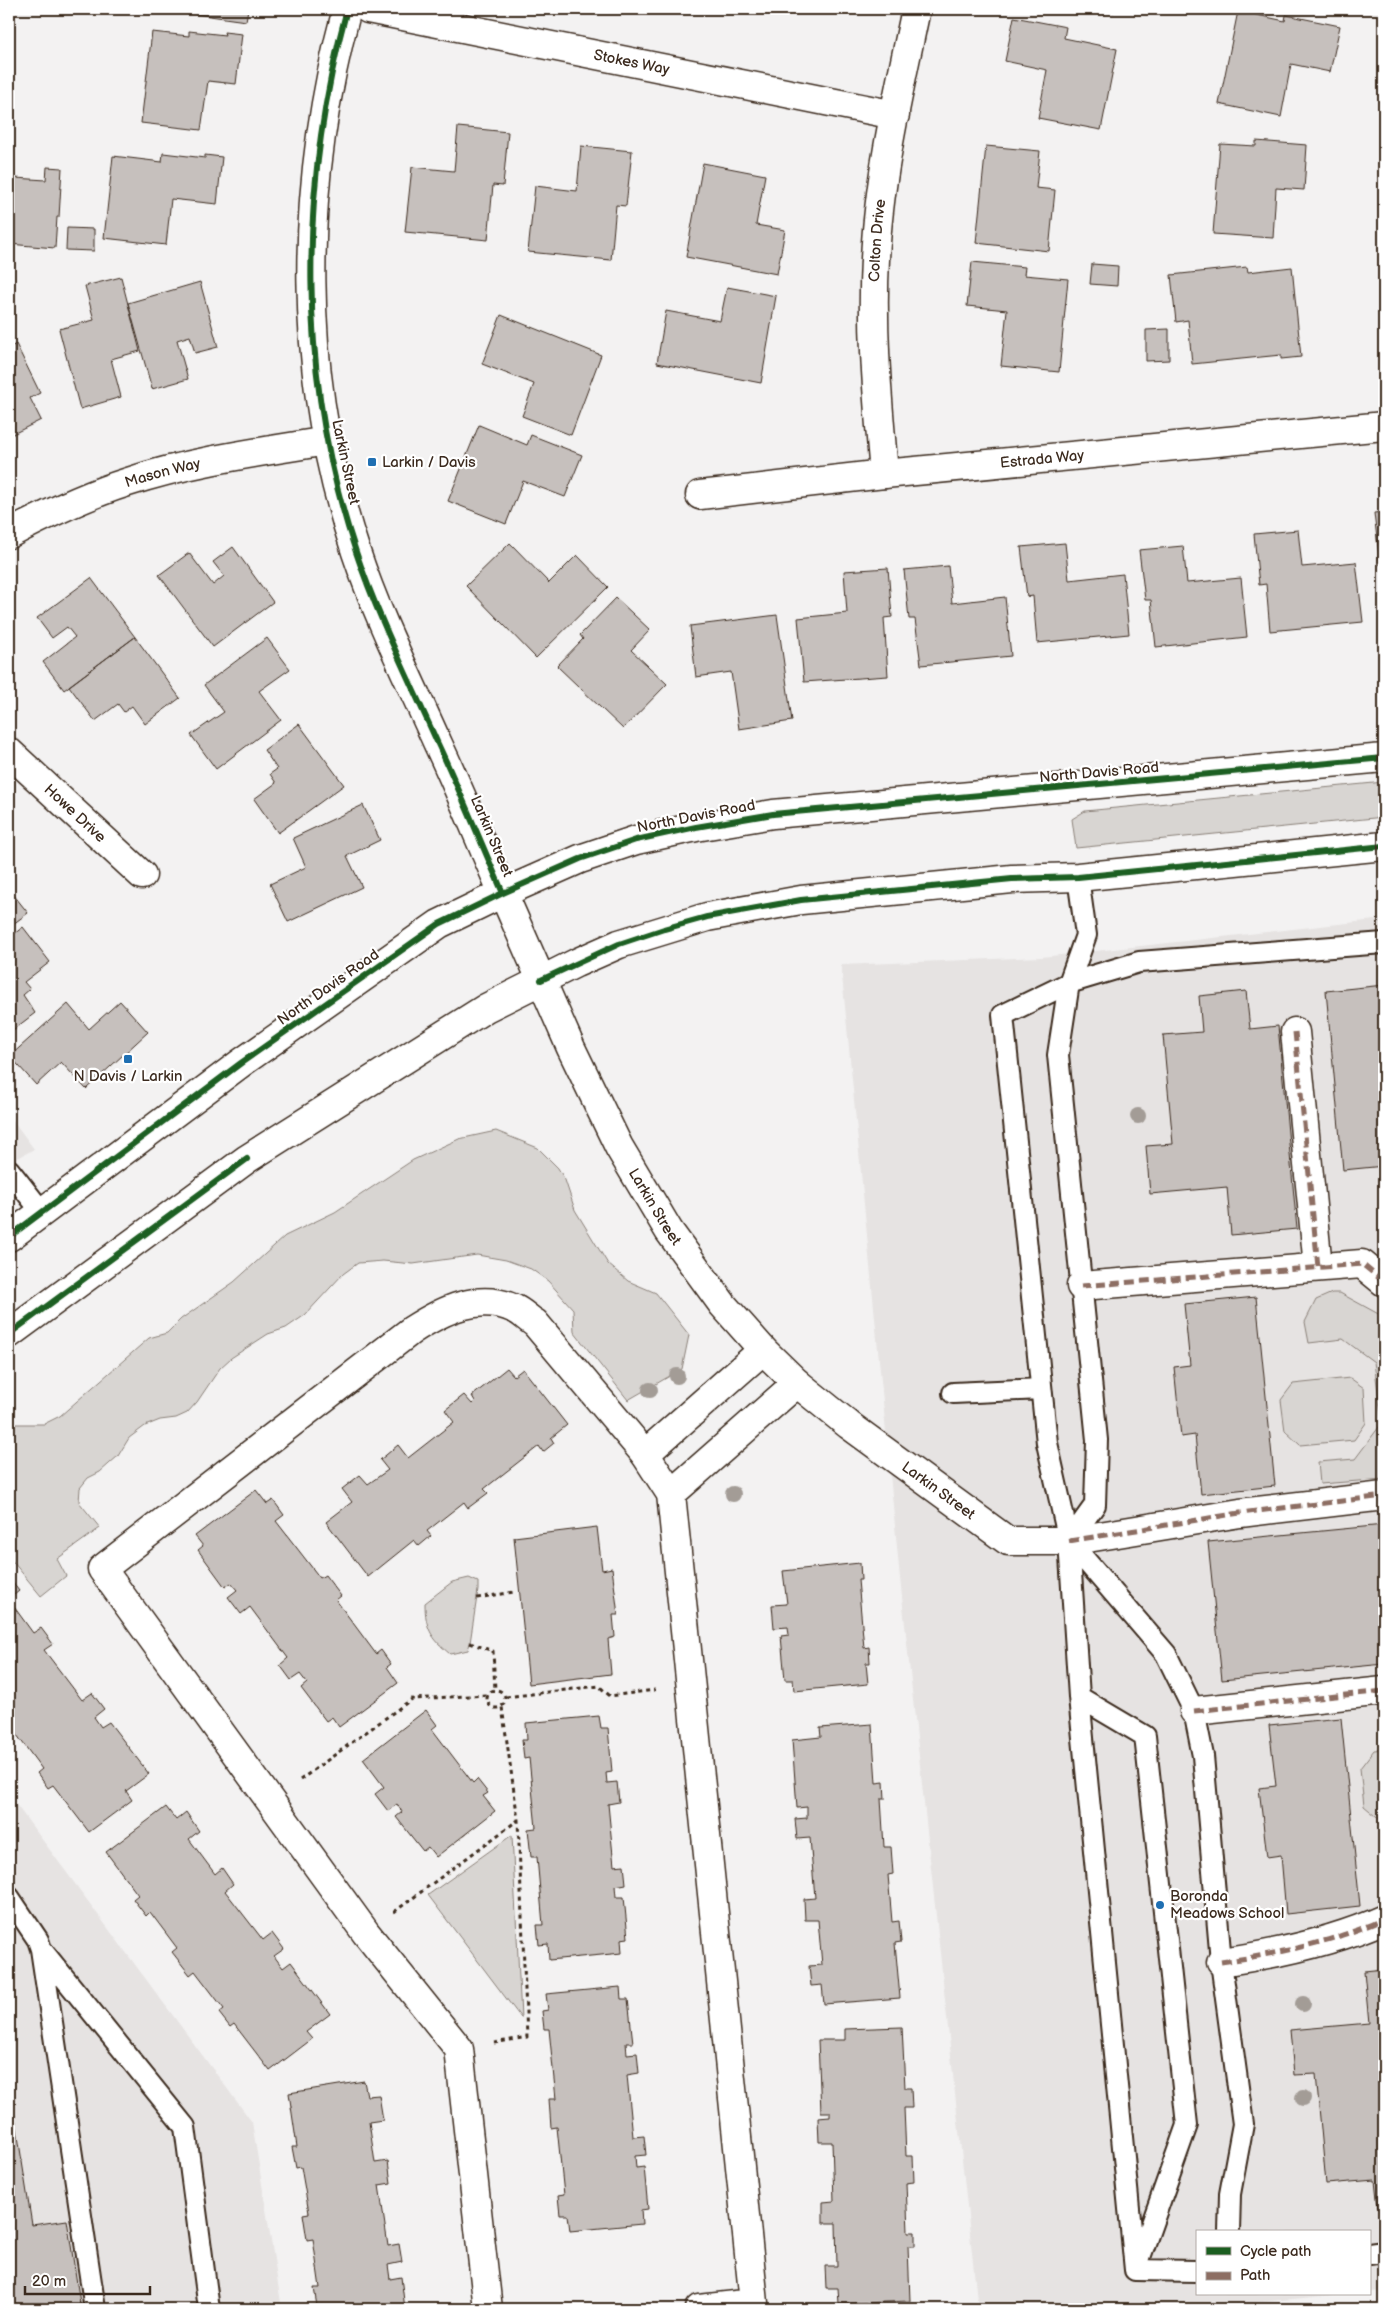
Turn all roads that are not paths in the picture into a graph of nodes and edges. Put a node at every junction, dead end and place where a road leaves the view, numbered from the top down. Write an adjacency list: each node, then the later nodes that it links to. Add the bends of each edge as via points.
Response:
1 (347, 9): 6 (main road, Larkin Street, via 322,121 312,217 310,262 314,348)
2 (368, 9): 4 (main road, Stokes Way)
3 (916, 9): 4 (main road, Colton Drive)
4 (895, 115): 7 (main road, Colton Drive, via 879,209 873,297)
5 (1384, 426): 7 (main road, Estrada Way)
6 (327, 441): 9 (main road, Mason Way, via 207,461 129,481 58,509); 15 (main road, Larkin Street, via 346,520 365,579)
7 (884, 474): 8 (main road, Estrada Way)
8 (700, 495)
9 (9, 534)
10 (9, 752): 13 (main road, Howe Drive)
11 (1384, 758): 15 (main road, North Davis Road, via 773,814 636,840 580,859)
12 (1384, 846): 14 (main road)
13 (142, 875)
14 (1078, 876): 17 (main road, via 1012,879 800,900 725,913 619,944); 18 (lane, via 1086,935)
15 (502, 893): 17 (main road, Larkin Street); 21 (main road, North Davis Road, via 439,924 241,1063)
16 (1384, 943): 18 (lane, via 1138,962)
17 (541, 980): 26 (main road, via 486,1008 247,1159); 27 (main road, Larkin Street, via 593,1096 643,1190 723,1305)
18 (1070, 983): 25 (lane, via 1058,1055); 29 (lane, via 1003,1015)
19 (1295, 1032): 23 (main road)
20 (9, 1170): 21 (lane)
21 (42, 1212): 22 (main road, North Davis Road)
22 (9, 1237)
23 (1318, 1267): 24 (main road, via 1362,1264); 25 (main road)
24 (1384, 1282)
25 (1081, 1286): 34 (lane, via 1098,1440 1095,1505)
26 (9, 1334)
27 (763, 1350): 28 (main road, Larkin Street); 31 (main road)
28 (798, 1383): 32 (main road); 34 (main road, Larkin Street, via 849,1425 1008,1541)
29 (1040, 1389): 30 (lane); 34 (lane, via 1047,1443)
30 (953, 1393)
31 (645, 1454): 32 (main road); 49 (main road, via 534,1323 516,1309 491,1302 467,1303 440,1312 412,1330 102,1569 366,1933 458,2049)
32 (671, 1494): 50 (main road, via 754,2303)
33 (1384, 1496): 34 (main road, Larkin Street, via 1240,1513)
34 (1069, 1541): 36 (lane); 37 (lane, via 1166,1654)
35 (1384, 1691): 37 (main road)
36 (1079, 1697): 45 (lane); 45 (lane, via 1145,1736 1187,2125)
37 (1194, 1710): 41 (lane, via 1204,1756)
38 (9, 1897): 40 (lane, via 38,1940)
39 (1384, 1919): 41 (main road, via 1350,1934)
40 (41, 1950): 47 (lane); 48 (lane, via 185,2127)
41 (1221, 1962): 42 (lane, via 1243,2124 1230,2194)
42 (1229, 2230)
43 (1384, 2252): 44 (lane)
44 (1370, 2254)
45 (1135, 2270): 46 (lane)
46 (1196, 2271)
47 (95, 2309)
48 (209, 2309)
49 (488, 2309)
50 (699, 2309)

